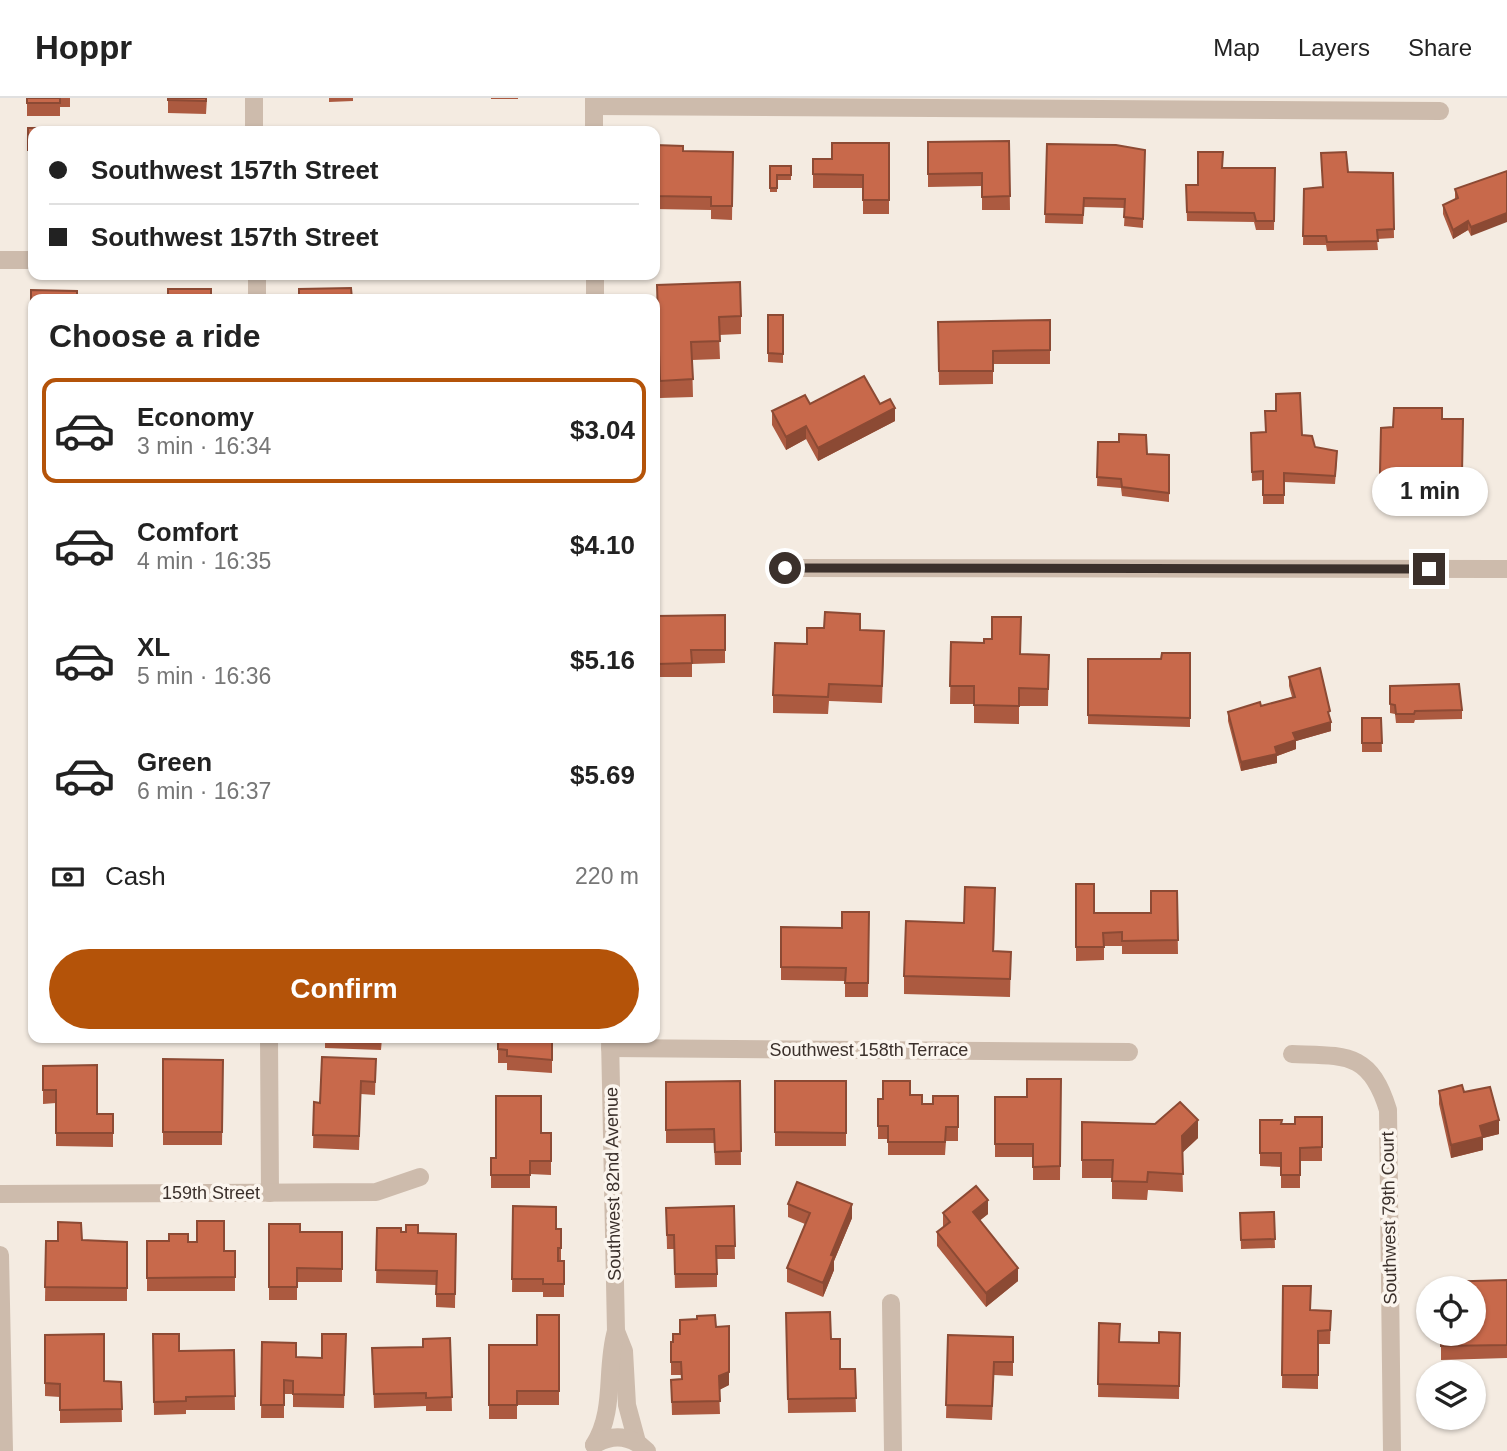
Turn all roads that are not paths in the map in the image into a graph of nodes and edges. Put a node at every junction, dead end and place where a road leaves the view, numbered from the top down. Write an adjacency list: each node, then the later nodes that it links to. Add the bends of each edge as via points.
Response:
1 (254, 98): 6 (street)
2 (594, 102): 3 (street); 7 (street)
3 (895, 102): 4 (street)
4 (1168, 103): 5 (street)
5 (1440, 111)
6 (254, 126)
7 (594, 126)
8 (0, 260): 9 (street)
9 (28, 260)
10 (785, 568): 11 (street)
11 (1507, 569)
12 (268, 1043): 17 (street)
13 (610, 1043): 14 (street, Southwest 158th Terrace); 21 (street, Southwest 82nd Avenue)
14 (1129, 1052)
15 (1292, 1054): 26 (street, Southwest 79th Court, via 1347,1056 1360,1063 1383,1094 1388,1110)
16 (420, 1177): 17 (street, 159th Street, via 376,1192)
17 (270, 1193): 18 (street, 159th Street)
18 (0, 1194)
19 (0, 1255): 24 (street)
20 (891, 1303): 25 (street)
21 (616, 1331): 22 (street, Southwest 82nd Avenue, via 605,1424); 23 (street, Southwest 82nd Avenue, via 624,1351 627,1405)
22 (592, 1448): 23 (street, via 615,1437)
23 (645, 1448)
24 (4, 1451)
25 (893, 1451)
26 (1392, 1451)

